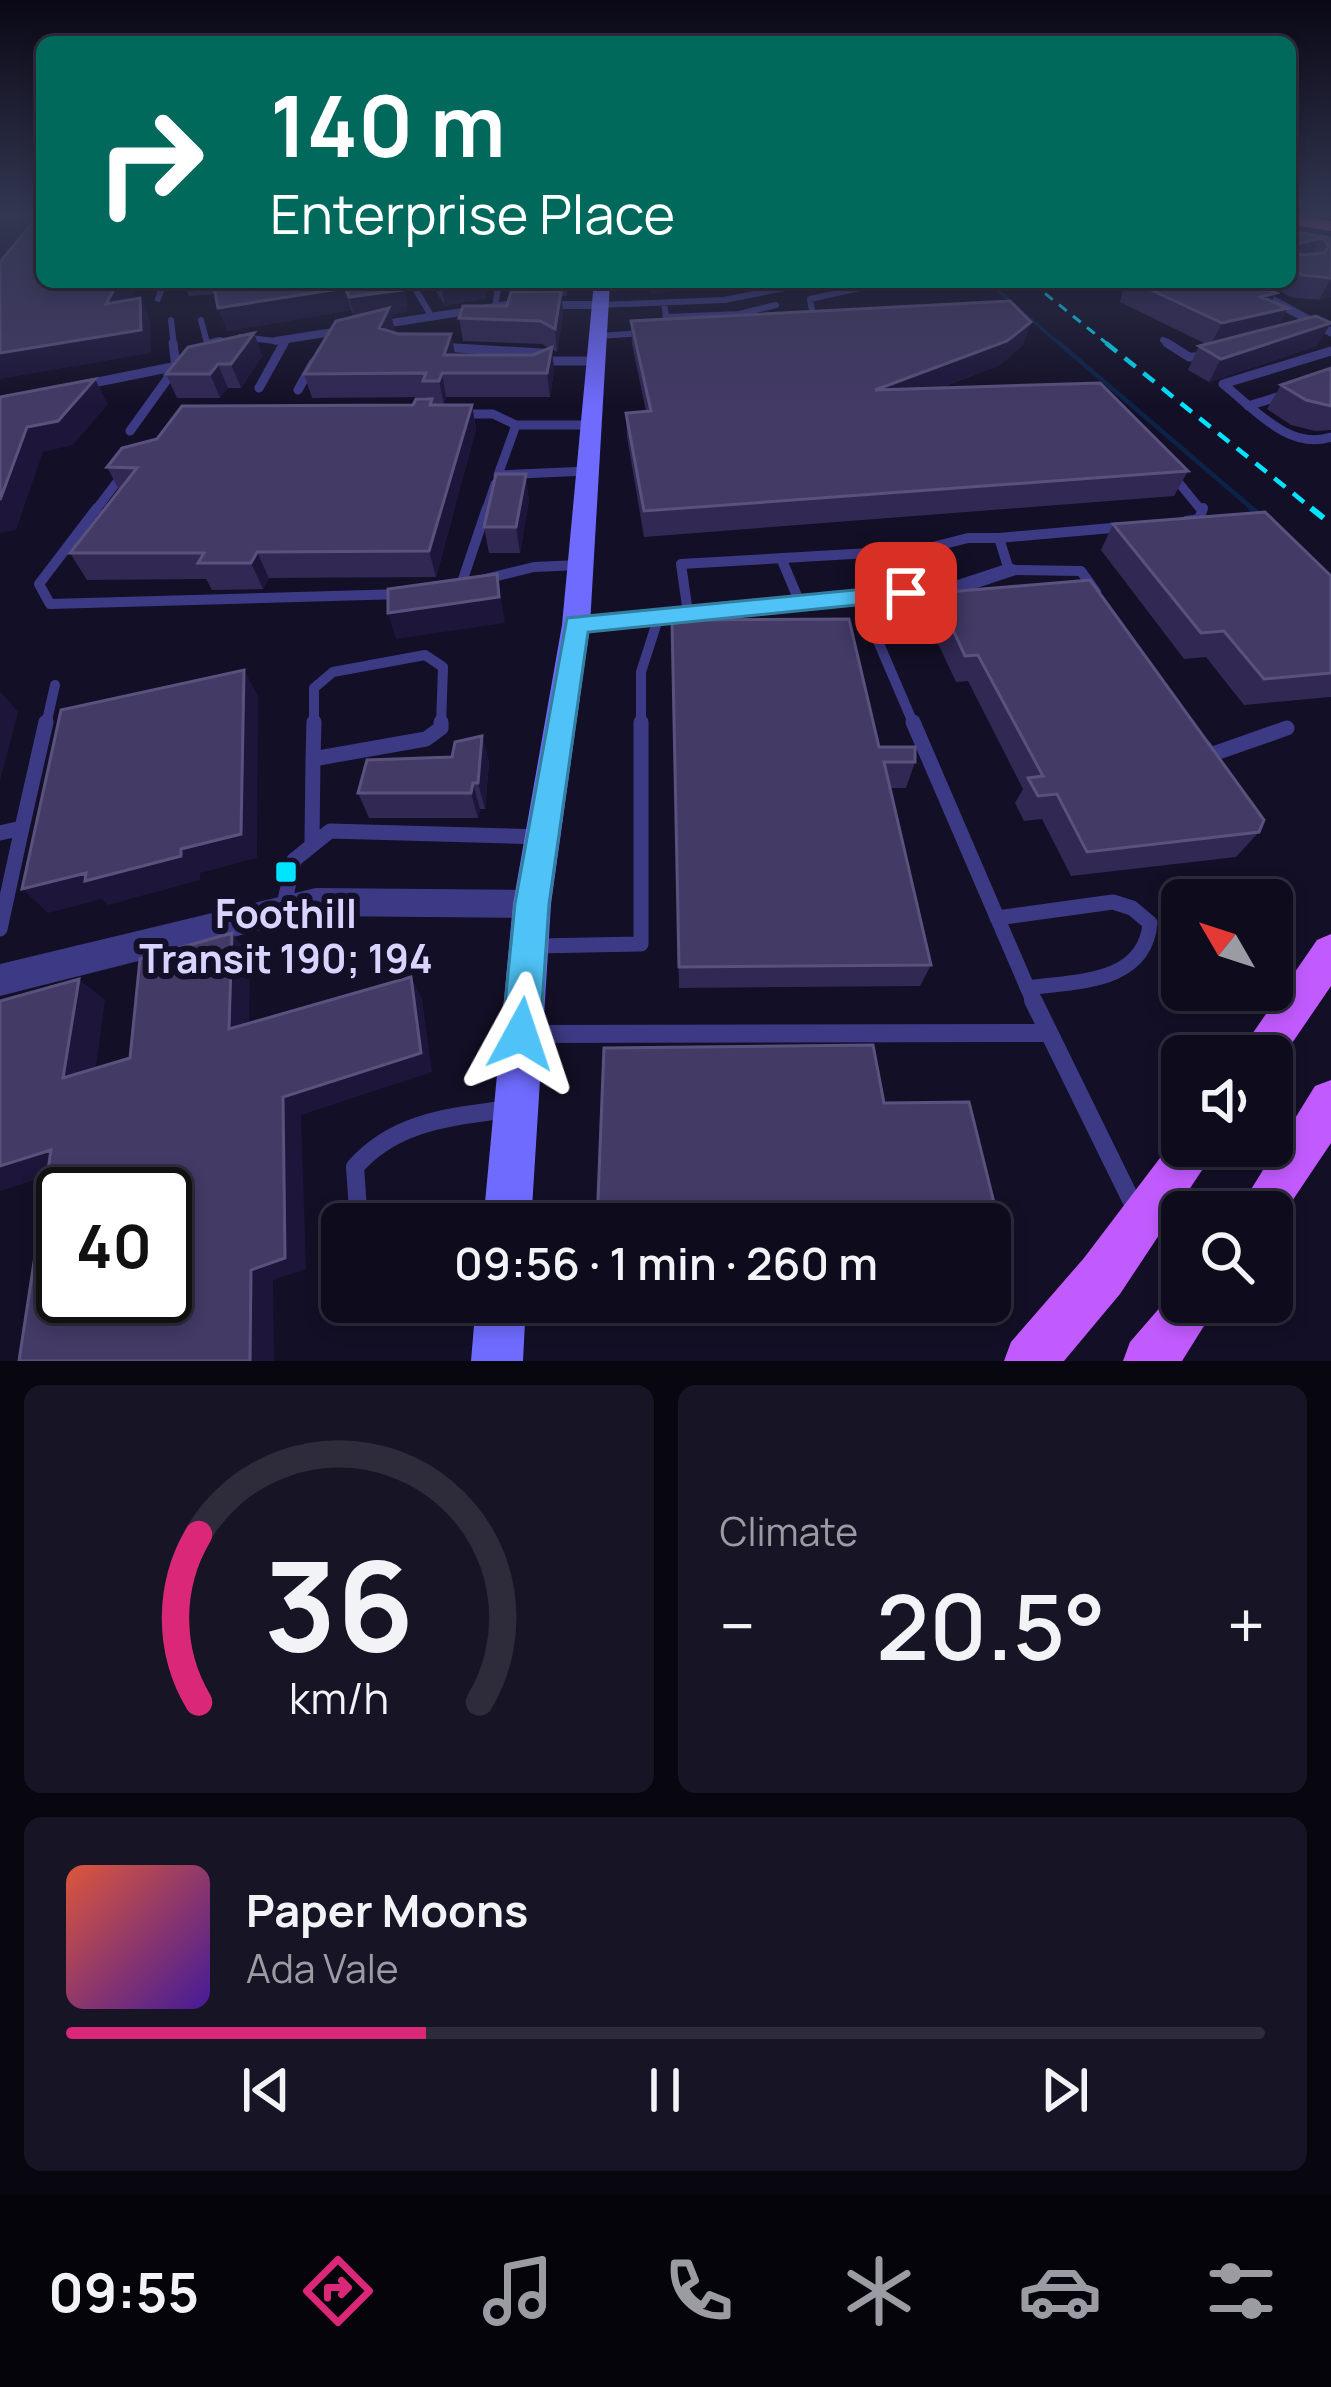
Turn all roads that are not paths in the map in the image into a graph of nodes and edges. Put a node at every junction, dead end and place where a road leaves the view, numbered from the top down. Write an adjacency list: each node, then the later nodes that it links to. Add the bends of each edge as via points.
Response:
1 (162, 288): 7 (lane)
2 (412, 288): 17 (lane)
3 (499, 288): 10 (lane)
4 (785, 288): 8 (lane)
5 (858, 288): 19 (lane, via 810,298)
6 (1249, 288): 11 (street)
7 (158, 299)
8 (664, 303): 9 (lane, via 666,317); 16 (lane)
9 (776, 305)
10 (495, 307): 13 (street); 16 (street)
11 (1286, 309): 12 (street); 21 (street)
12 (1331, 313)
13 (452, 314): 17 (street); 27 (lane)
14 (171, 320): 34 (lane)
15 (201, 320): 25 (lane, via 207,343)
16 (599, 321): 22 (lane); 32 (lane); 43 (street)
17 (419, 324): 24 (street)
18 (837, 324): 19 (lane)
19 (814, 325): 20 (lane)
20 (794, 326)
21 (1324, 330): 23 (lane)
22 (664, 332)
23 (1301, 333)
24 (328, 335): 25 (street); 38 (lane)
25 (280, 340): 29 (lane); 37 (lane)
26 (1162, 340): 31 (lane, via 1189,357)
27 (444, 346): 28 (lane); 32 (lane, via 542,353)
28 (424, 347)
29 (235, 351)
30 (1331, 351): 40 (lane, via 1222,383)
31 (1219, 354)
32 (552, 361): 35 (lane)
33 (196, 362): 34 (lane)
34 (176, 367): 36 (lane); 44 (lane)
35 (536, 370)
36 (70, 388)
37 (259, 388)
38 (298, 390)
39 (1290, 393): 40 (lane)
40 (1248, 406): 45 (lane, via 1305,444)
41 (446, 414): 42 (lane, via 493,414)
42 (516, 425): 43 (lane); 49 (lane)
43 (591, 425): 48 (street)
44 (130, 431)
45 (1331, 437)
46 (1162, 464): 50 (lane, via 1203,512)
47 (128, 467): 58 (lane, via 39,584 50,604)
48 (588, 471): 49 (lane); 54 (street)
49 (498, 475): 56 (lane)
50 (1165, 524)
51 (1142, 526): 52 (lane)
52 (999, 538): 53 (lane); 55 (lane)
53 (781, 559): 60 (lane); 62 (lane, via 681,564)
54 (580, 565): 56 (lane); 64 (street)
55 (1009, 570): 59 (street, via 953,590); 61 (lane, via 1081,571)
56 (461, 585): 57 (lane)
57 (445, 589)
58 (406, 594)
59 (859, 597): 60 (street); 75 (lane)
60 (800, 603): 62 (street)
61 (1107, 608)
62 (688, 614): 63 (street)
63 (659, 616): 64 (street); 77 (lane, via 641,671 641,944)
64 (576, 625): 71 (street)
65 (55, 686): 69 (lane)
66 (1287, 728): 67 (lane, via 1210,755)
67 (1197, 737)
68 (313, 759): 68 (lane, via 314,688 333,672 425,656 443,667 441,728 426,739); 72 (lane)
69 (22, 828): 70 (lane); 76 (lane)
70 (0, 833)
71 (543, 837): 72 (lane, via 353,829); 73 (street)
72 (312, 842): 74 (lane, via 294,860)
73 (532, 904): 74 (street, via 316,902); 77 (street)
74 (283, 910): 79 (street)
75 (997, 918): 80 (lane); 80 (lane, via 1113,902 1150,923 1145,958 1126,970)
76 (0, 928)
77 (529, 946): 82 (street)
78 (1330, 956): 83 (main road)
79 (0, 980)
80 (1028, 988): 81 (lane)
81 (1047, 1033): 82 (lane); 90 (lane)
82 (521, 1034): 85 (street)
83 (1273, 1035)
84 (1331, 1102): 87 (main road)
85 (515, 1107): 88 (lane, via 404,1127 379,1142 355,1167); 89 (street)
86 (1180, 1167): 90 (main road)
87 (1275, 1191)
88 (358, 1203)
89 (508, 1203)
90 (1142, 1221): 94 (main road)
91 (499, 1323): 93 (street)
92 (1177, 1323): 95 (main road)
93 (496, 1361)
94 (1030, 1361)
95 (1149, 1361)

